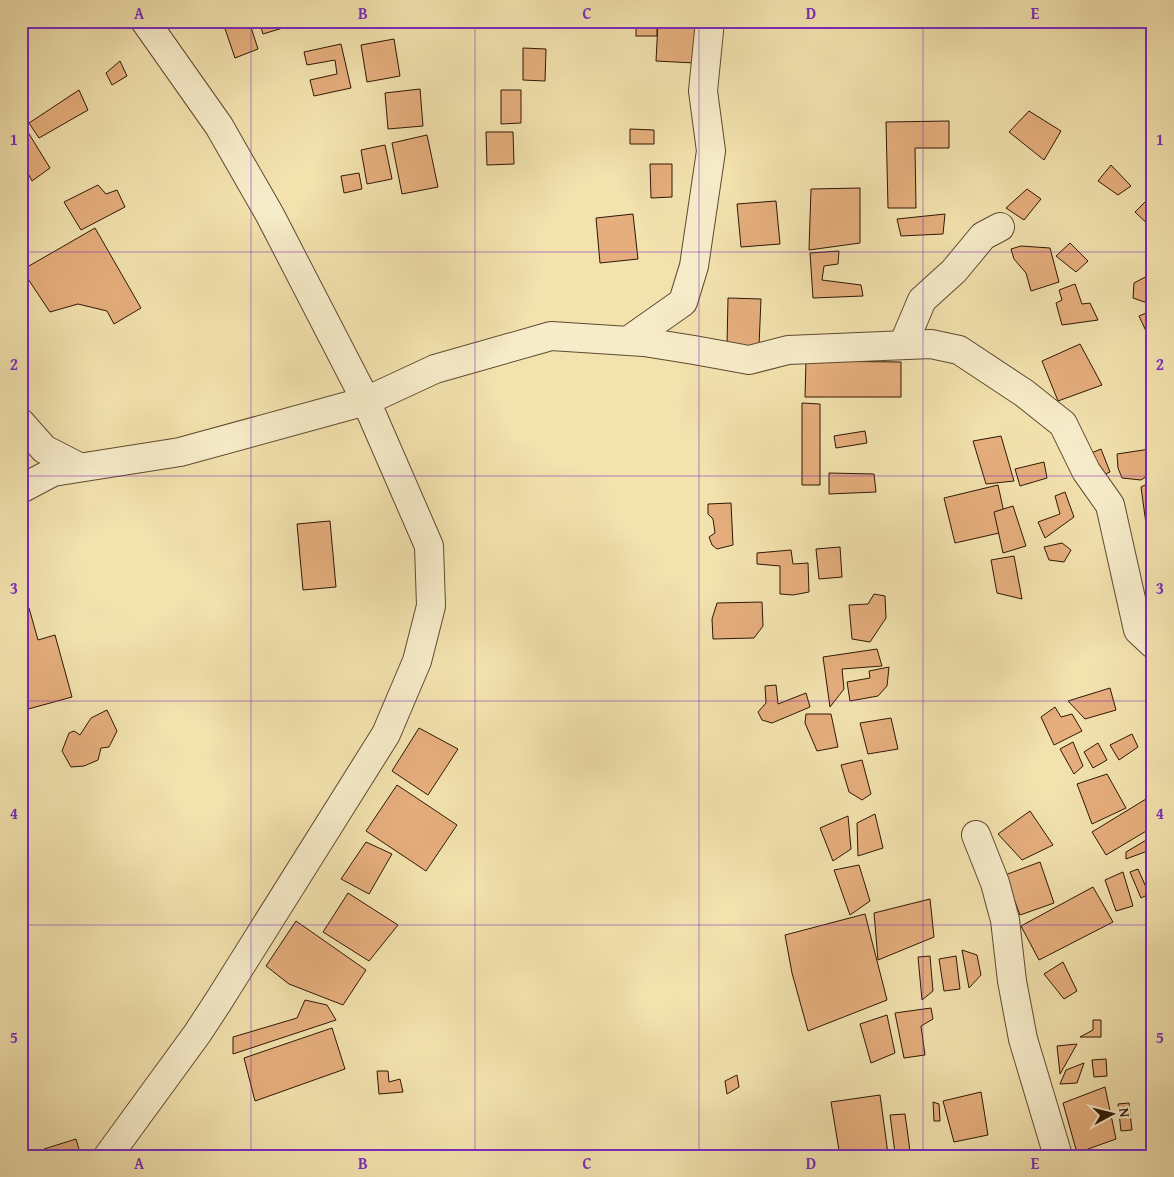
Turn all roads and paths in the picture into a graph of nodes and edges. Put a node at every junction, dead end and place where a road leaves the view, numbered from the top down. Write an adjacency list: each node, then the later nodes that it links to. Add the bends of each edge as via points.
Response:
1 (145, 21): 6 (street, via 219,126 270,215)
2 (710, 21): 4 (street, via 703,91 711,151 694,266 683,302)
3 (1000, 227): 5 (street, via 983,236 954,272 922,300)
4 (629, 340): 5 (street, via 749,360 788,350); 6 (street, via 551,336 435,369)
5 (902, 346): 10 (street, via 932,344 959,350 1024,393 1063,424 1086,471 1110,505 1138,630)
6 (366, 401): 8 (street, via 180,452); 12 (street, via 429,546 431,606 417,661 386,734 197,1034)
7 (21, 423): 8 (street, via 44,449)
8 (79, 468): 9 (street, via 53,472)
9 (21, 489)
10 (1153, 644)
11 (976, 835): 13 (street, via 1005,920 1023,1039)
12 (108, 1156)
13 (1058, 1156)

